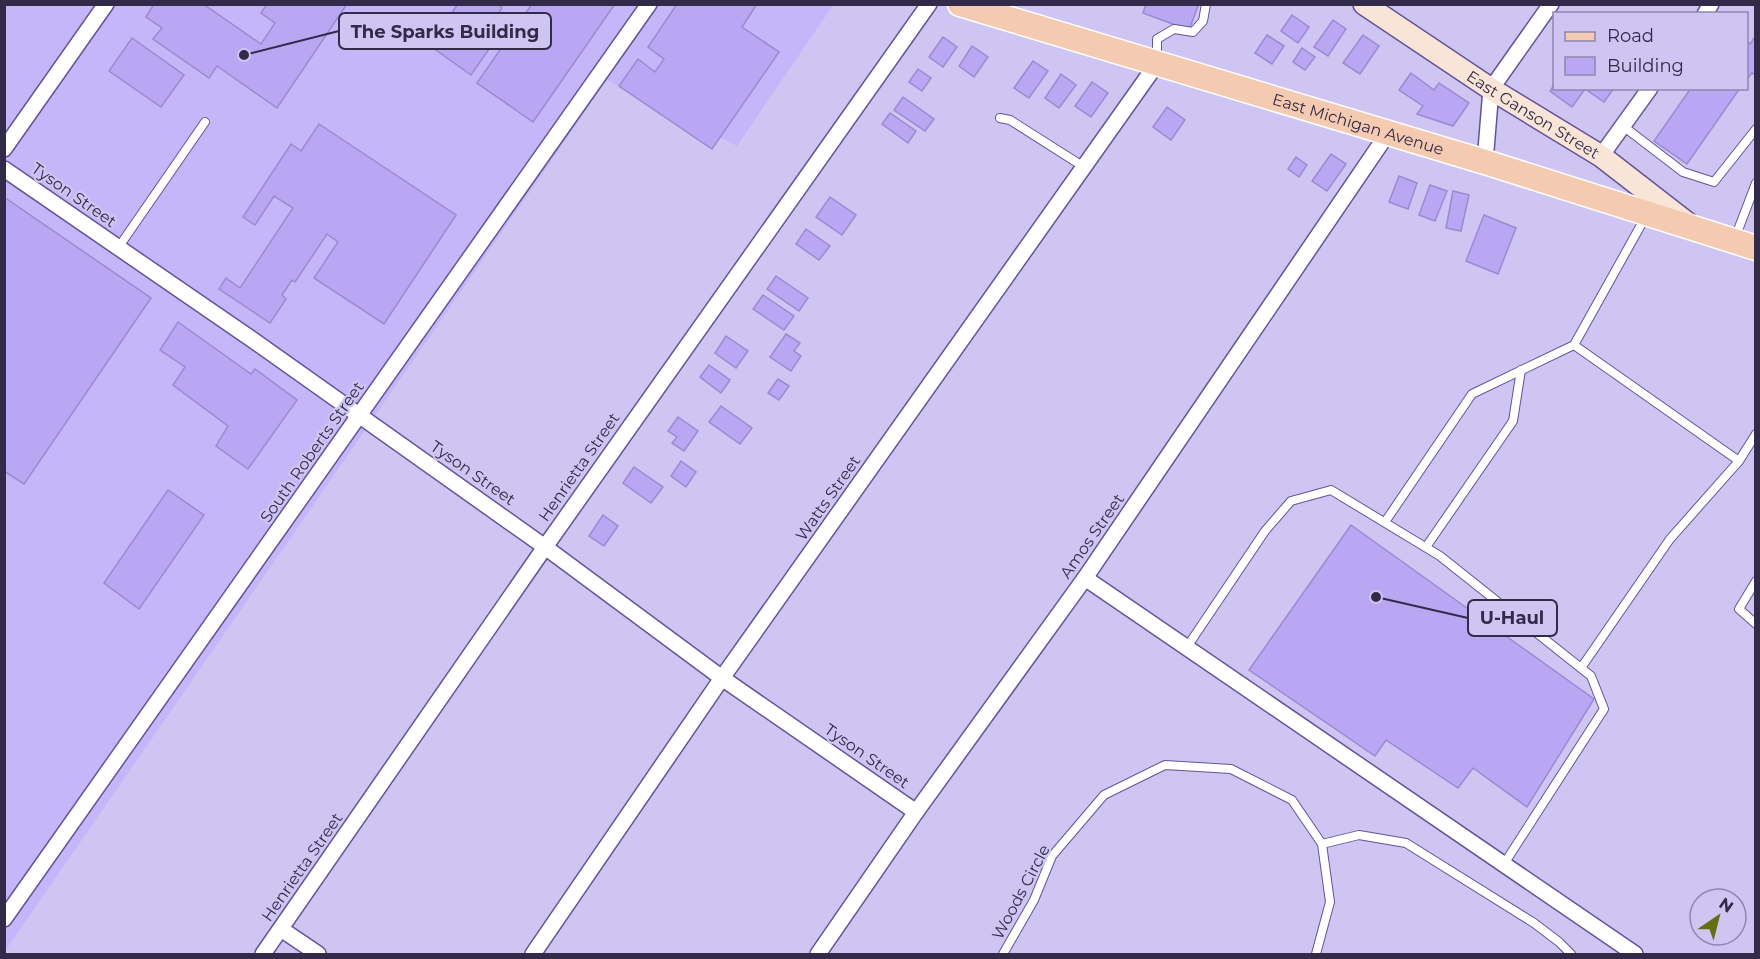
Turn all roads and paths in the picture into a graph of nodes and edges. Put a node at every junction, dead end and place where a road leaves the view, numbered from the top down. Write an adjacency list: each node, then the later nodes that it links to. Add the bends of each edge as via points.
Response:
1 (106, 4): 16 (street)
2 (649, 4): 28 (street, South Roberts Street)
3 (929, 4): 32 (street, Henrietta Street)
4 (960, 4): 8 (main road, East Michigan Avenue)
5 (1206, 4): 8 (lane, via 1203,21 1193,32 1174,29 1157,39)
6 (1364, 4): 9 (street, East Ganson Street)
7 (1551, 4): 9 (street)
8 (1156, 65): 15 (main road, East Michigan Avenue); 19 (street, Watts Street)
9 (1491, 89): 17 (street, East Ganson Street); 18 (street)
10 (1649, 90): 13 (street)
11 (1000, 118): 19 (lane, via 1010,120)
12 (205, 122): 25 (lane)
13 (1623, 126): 14 (lane, via 1683,171 1714,182); 17 (street)
14 (1755, 129)
15 (1388, 133): 18 (main road, East Michigan Avenue); 34 (street, Amos Street)
16 (4, 149)
17 (1600, 156): 23 (street, East Ganson Street)
18 (1485, 162): 22 (main road, East Michigan Avenue)
19 (1084, 167): 39 (street, Watts Street)
20 (4, 169): 25 (street, Tyson Street)
21 (1755, 183): 24 (lane)
22 (1647, 214): 23 (main road, East Michigan Avenue); 26 (lane)
23 (1698, 231): 24 (main road, East Michigan Avenue)
24 (1745, 245)
25 (118, 248): 28 (street, Tyson Street)
26 (1574, 345): 27 (lane); 30 (lane)
27 (1521, 370): 31 (lane, via 1472,394); 33 (lane, via 1514,421)
28 (360, 416): 32 (street, Tyson Street); 43 (street, South Roberts Street)
29 (1755, 434): 30 (lane)
30 (1739, 461): 38 (lane, via 1670,539)
31 (1385, 522): 33 (lane); 37 (lane, via 1331,490 1292,501 1265,531)
32 (545, 546): 39 (street, Tyson Street); 44 (street, Henrietta Street)
33 (1426, 548): 38 (lane)
34 (1085, 578): 37 (street); 40 (street, Amos Street)
35 (1755, 581): 36 (lane, via 1739,609)
36 (1755, 624)
37 (1187, 646): 42 (street)
38 (1581, 668): 42 (lane, via 1591,676 1604,709)
39 (722, 678): 40 (street, Tyson Street); 47 (street, Watts Street)
40 (916, 812): 48 (street, Amos Street)
41 (1322, 844): 49 (lane, Woods Circle, via 1292,800 1230,769 1165,765 1104,795 1052,856 1034,900); 50 (lane, Woods Circle, via 1330,902); 51 (lane, via 1359,835 1406,843 1534,923)
42 (1504, 864): 52 (street)
43 (4, 919)
44 (281, 929): 45 (street, Henrietta Street); 46 (street)
45 (263, 954)
46 (318, 954)
47 (533, 954)
48 (818, 954)
49 (1003, 954)
50 (1316, 954)
51 (1571, 954)
52 (1635, 954)

